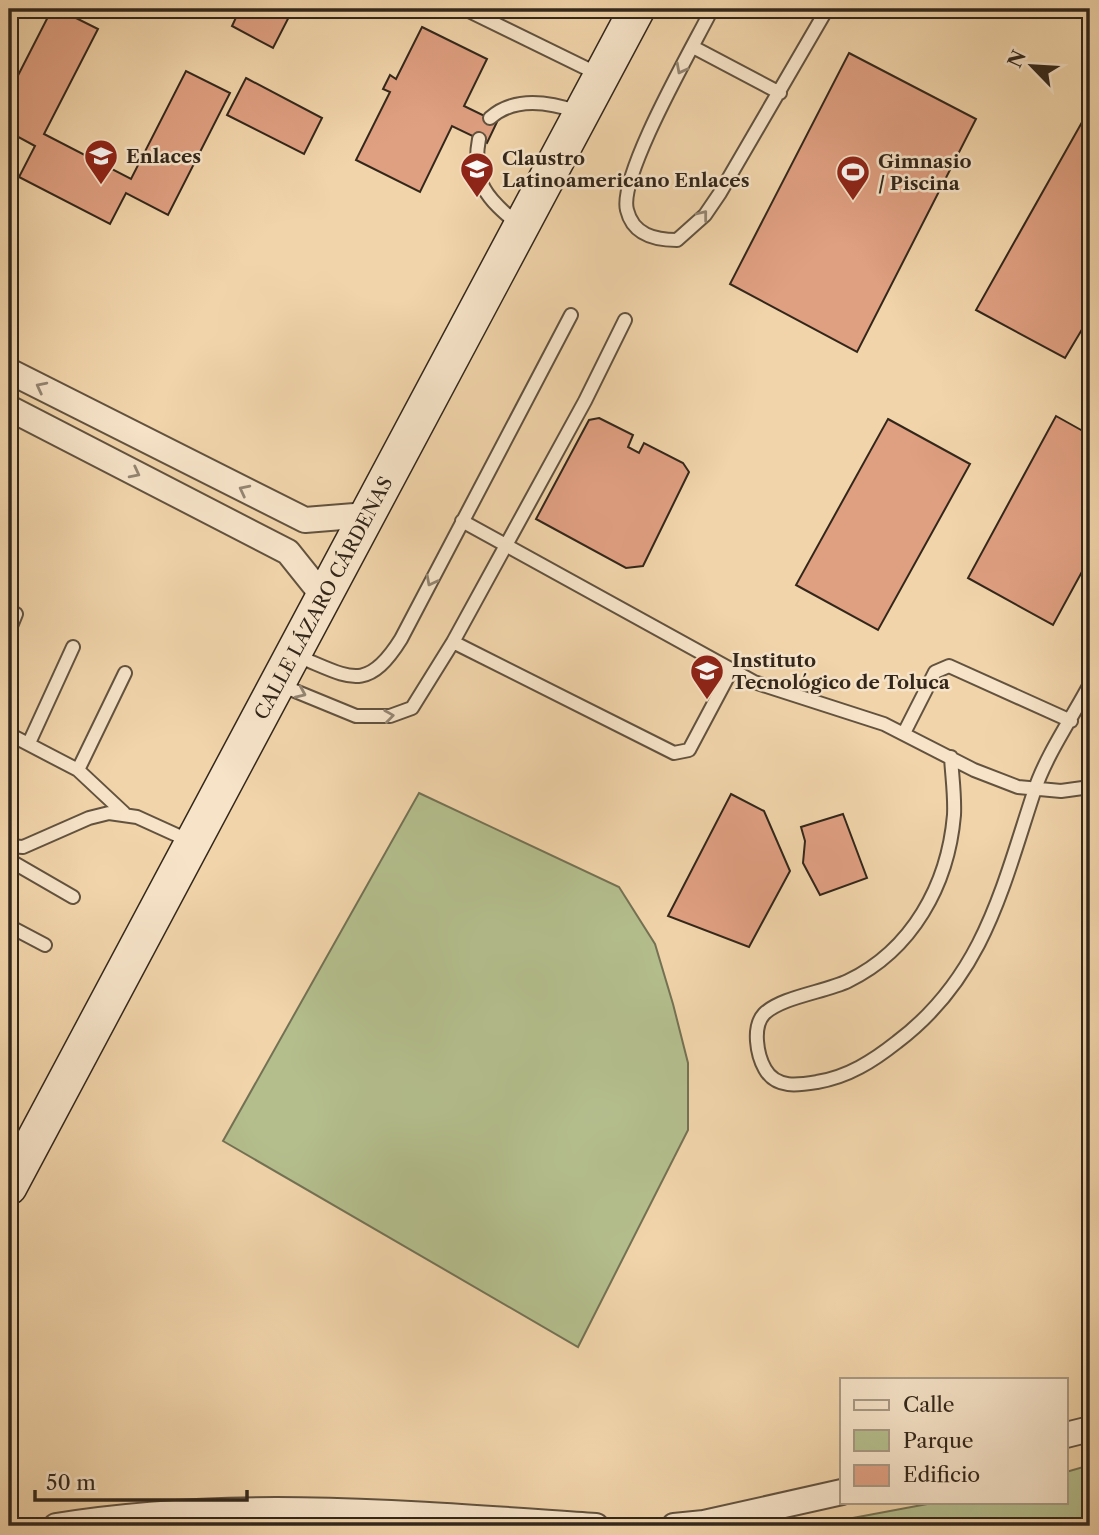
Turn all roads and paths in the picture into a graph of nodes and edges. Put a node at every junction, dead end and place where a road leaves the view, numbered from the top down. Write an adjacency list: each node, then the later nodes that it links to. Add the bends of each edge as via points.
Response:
1 (465, 9): 6 (lane)
2 (637, 9): 6 (street, CALLE LÁZARO CÁRDENAS)
3 (712, 9): 5 (lane)
4 (827, 9): 7 (lane)
5 (693, 47): 7 (lane); 7 (lane, one-way to 7, via 628,189 626,208 646,236 677,240 691,231 720,193)
6 (601, 76): 8 (street, CALLE LÁZARO CÁRDENAS)
7 (780, 93)
8 (580, 113): 9 (lane, via 558,105 520,104); 11 (street, CALLE LÁZARO CÁRDENAS)
9 (490, 118)
10 (480, 139): 11 (lane, via 476,159 484,191)
11 (519, 225): 18 (street, CALLE LÁZARO CÁRDENAS)
12 (571, 315): 19 (lane)
13 (625, 320): 20 (lane)
14 (9, 371): 16 (street, one-way to 14)
15 (9, 408): 17 (street)
16 (108, 421): 17 (street); 18 (street, one-way to 16, via 305,520)
17 (92, 451): 21 (street, one-way to 21, via 288,552)
18 (366, 515): 21 (street, CALLE LÁZARO CÁRDENAS)
19 (462, 521): 20 (lane); 26 (lane, one-way to 26, via 401,639 381,668 363,676)
20 (505, 547): 24 (lane); 27 (lane)
21 (324, 597): 26 (street, CALLE LÁZARO CÁRDENAS)
22 (16, 614): 23 (lane)
23 (9, 631)
24 (453, 642): 26 (lane, one-way to 24, via 356,716 377,718 412,708); 27 (lane, via 674,753 689,750)
25 (72, 647): 33 (lane)
26 (286, 669): 39 (street, CALLE LÁZARO CÁRDENAS)
27 (730, 671): 31 (lane, via 775,691)
28 (125, 673): 35 (lane)
29 (1090, 684): 30 (lane)
30 (1071, 721): 31 (lane, via 949,666 935,671); 37 (lane)
31 (904, 733): 34 (lane)
32 (9, 734): 33 (lane)
33 (29, 743): 35 (lane)
34 (951, 757): 37 (lane, via 974,770); 37 (lane, via 954,817 946,854 936,886 909,934 878,964 847,981 771,1009 759,1022 756,1031 765,1070 782,1083 802,1085 852,1071 923,1023 976,952 1011,871)
35 (78, 770): 38 (lane)
36 (1090, 787): 37 (lane)
37 (1034, 790)
38 (124, 813): 39 (lane); 40 (lane, via 89,818 23,848)
39 (192, 842): 45 (street, CALLE LÁZARO CÁRDENAS)
40 (9, 846)
41 (9, 860): 42 (lane)
42 (73, 897)
43 (9, 926): 44 (lane)
44 (45, 945)
45 (9, 1187)
46 (1090, 1429): 47 (street)
47 (1068, 1434)
48 (840, 1492): 51 (street)
49 (56, 1526): 50 (street, via 221,1511 367,1513)
50 (596, 1526)
51 (674, 1526)

